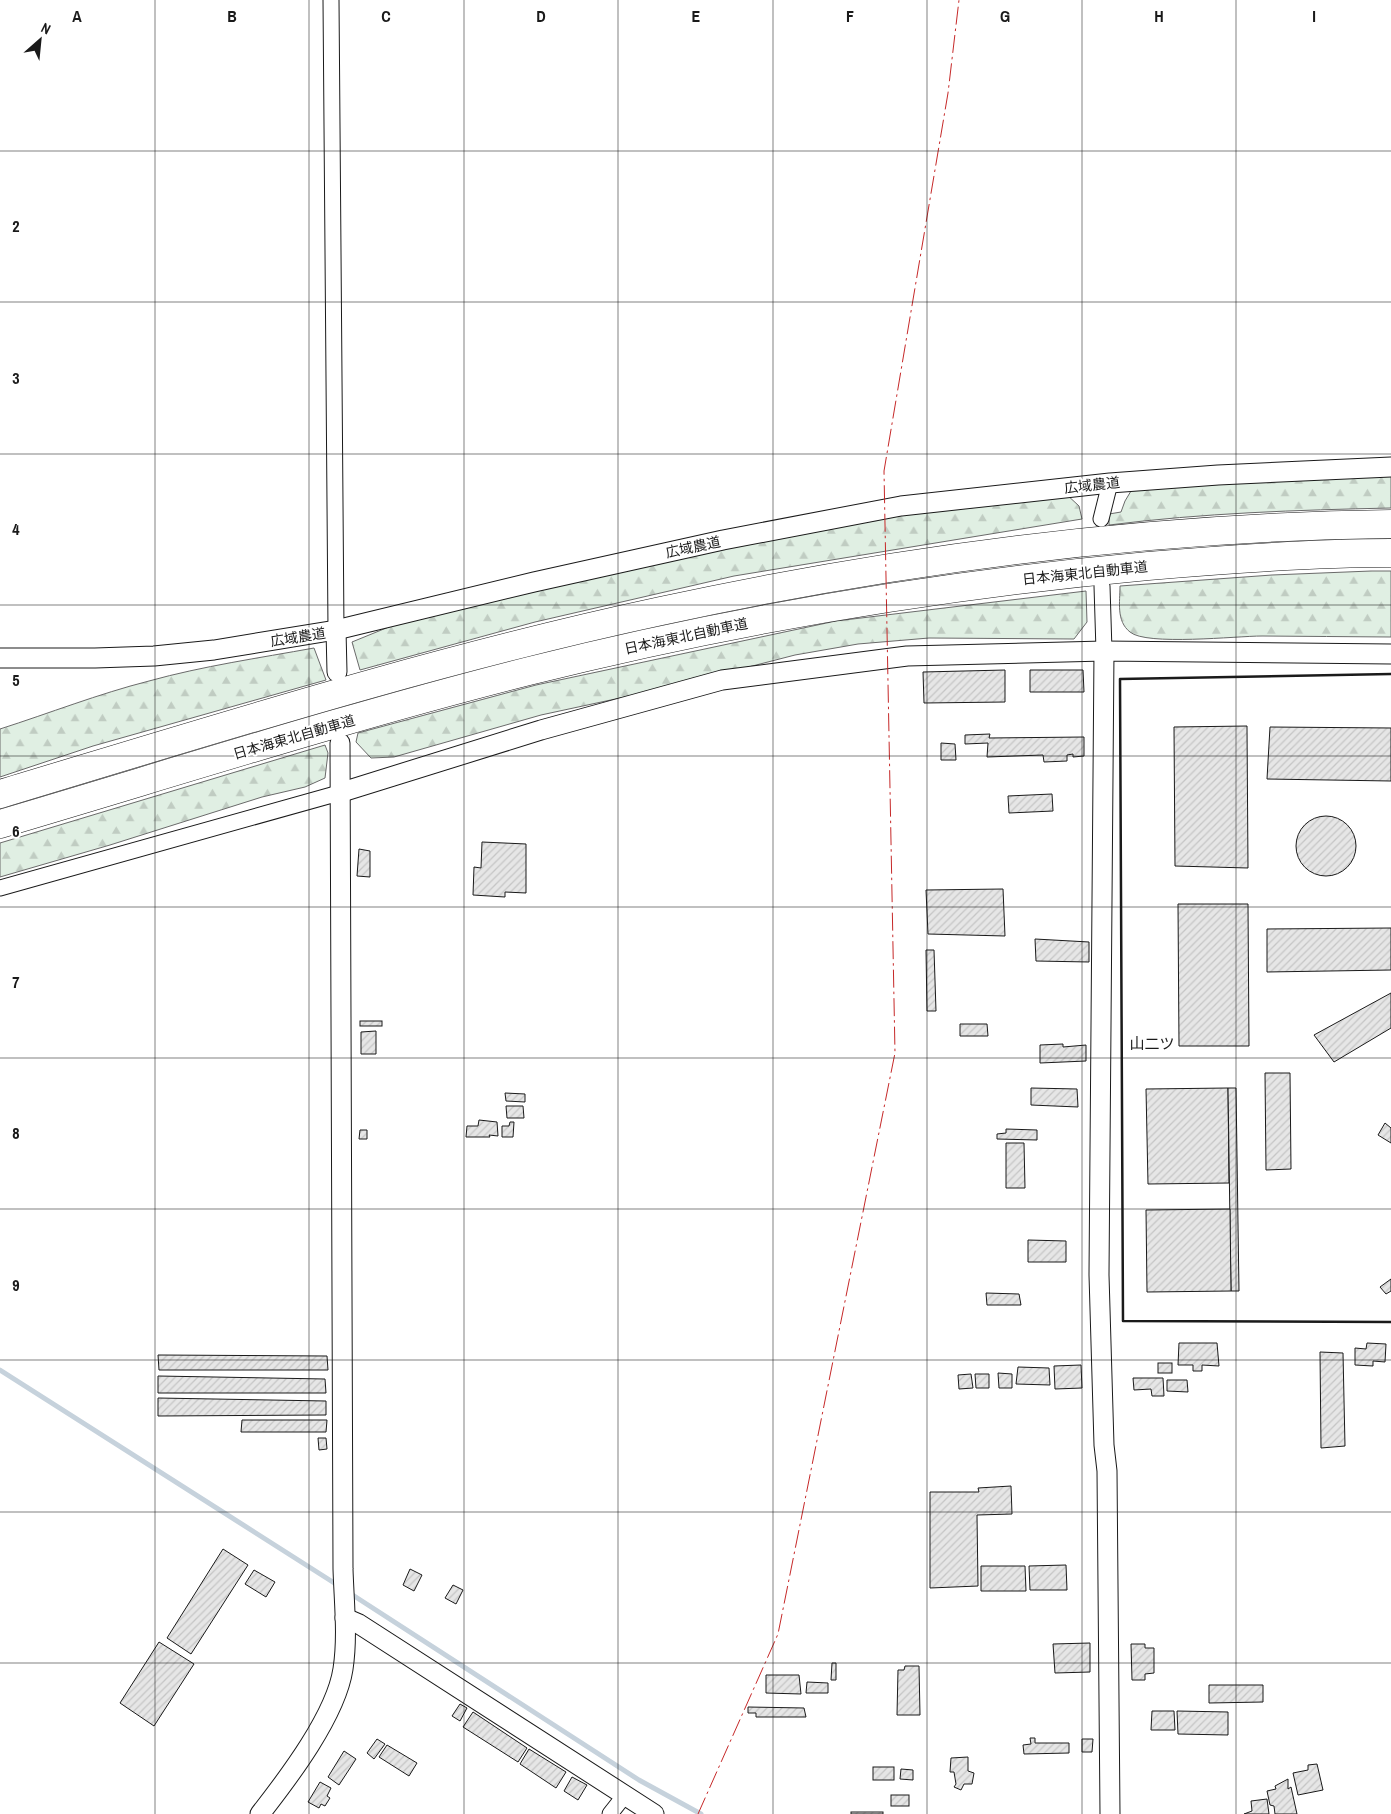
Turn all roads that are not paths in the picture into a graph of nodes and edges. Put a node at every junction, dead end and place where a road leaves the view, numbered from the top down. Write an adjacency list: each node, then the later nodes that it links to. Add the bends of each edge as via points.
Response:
1 (331, 0): 8 (street)
2 (1391, 467): 3 (street, 広域農道)
3 (1110, 483): 4 (street); 8 (street, 広域農道, via 901,506 723,540)
4 (1101, 519)
5 (1391, 524): 15 (highway, 日本海東北自動車道, via 1212,532 1089,542 984,555 768,590 660,611 429,668)
6 (1391, 553): 16 (highway, 日本海東北自動車道, via 1209,561 1089,572 876,600 665,639 529,671 325,727)
7 (1102, 586): 9 (street)
8 (336, 630): 11 (street, 広域農道, via 214,650 154,656); 12 (street)
9 (1104, 651): 10 (street); 14 (street, via 906,656 722,680 541,730); 23 (street, via 1099,1275 1107,1471)
10 (1391, 654)
11 (0, 658)
12 (337, 672)
13 (340, 743): 14 (street)
14 (339, 793): 17 (street); 18 (street)
15 (0, 794)
16 (0, 824)
17 (0, 888)
18 (345, 1611): 19 (street, via 359,1624); 20 (street, via 343,1669 337,1694 327,1716)
19 (625, 1796): 21 (street); 22 (street)
20 (260, 1814)
21 (610, 1814)
22 (654, 1814)
23 (1110, 1814)

